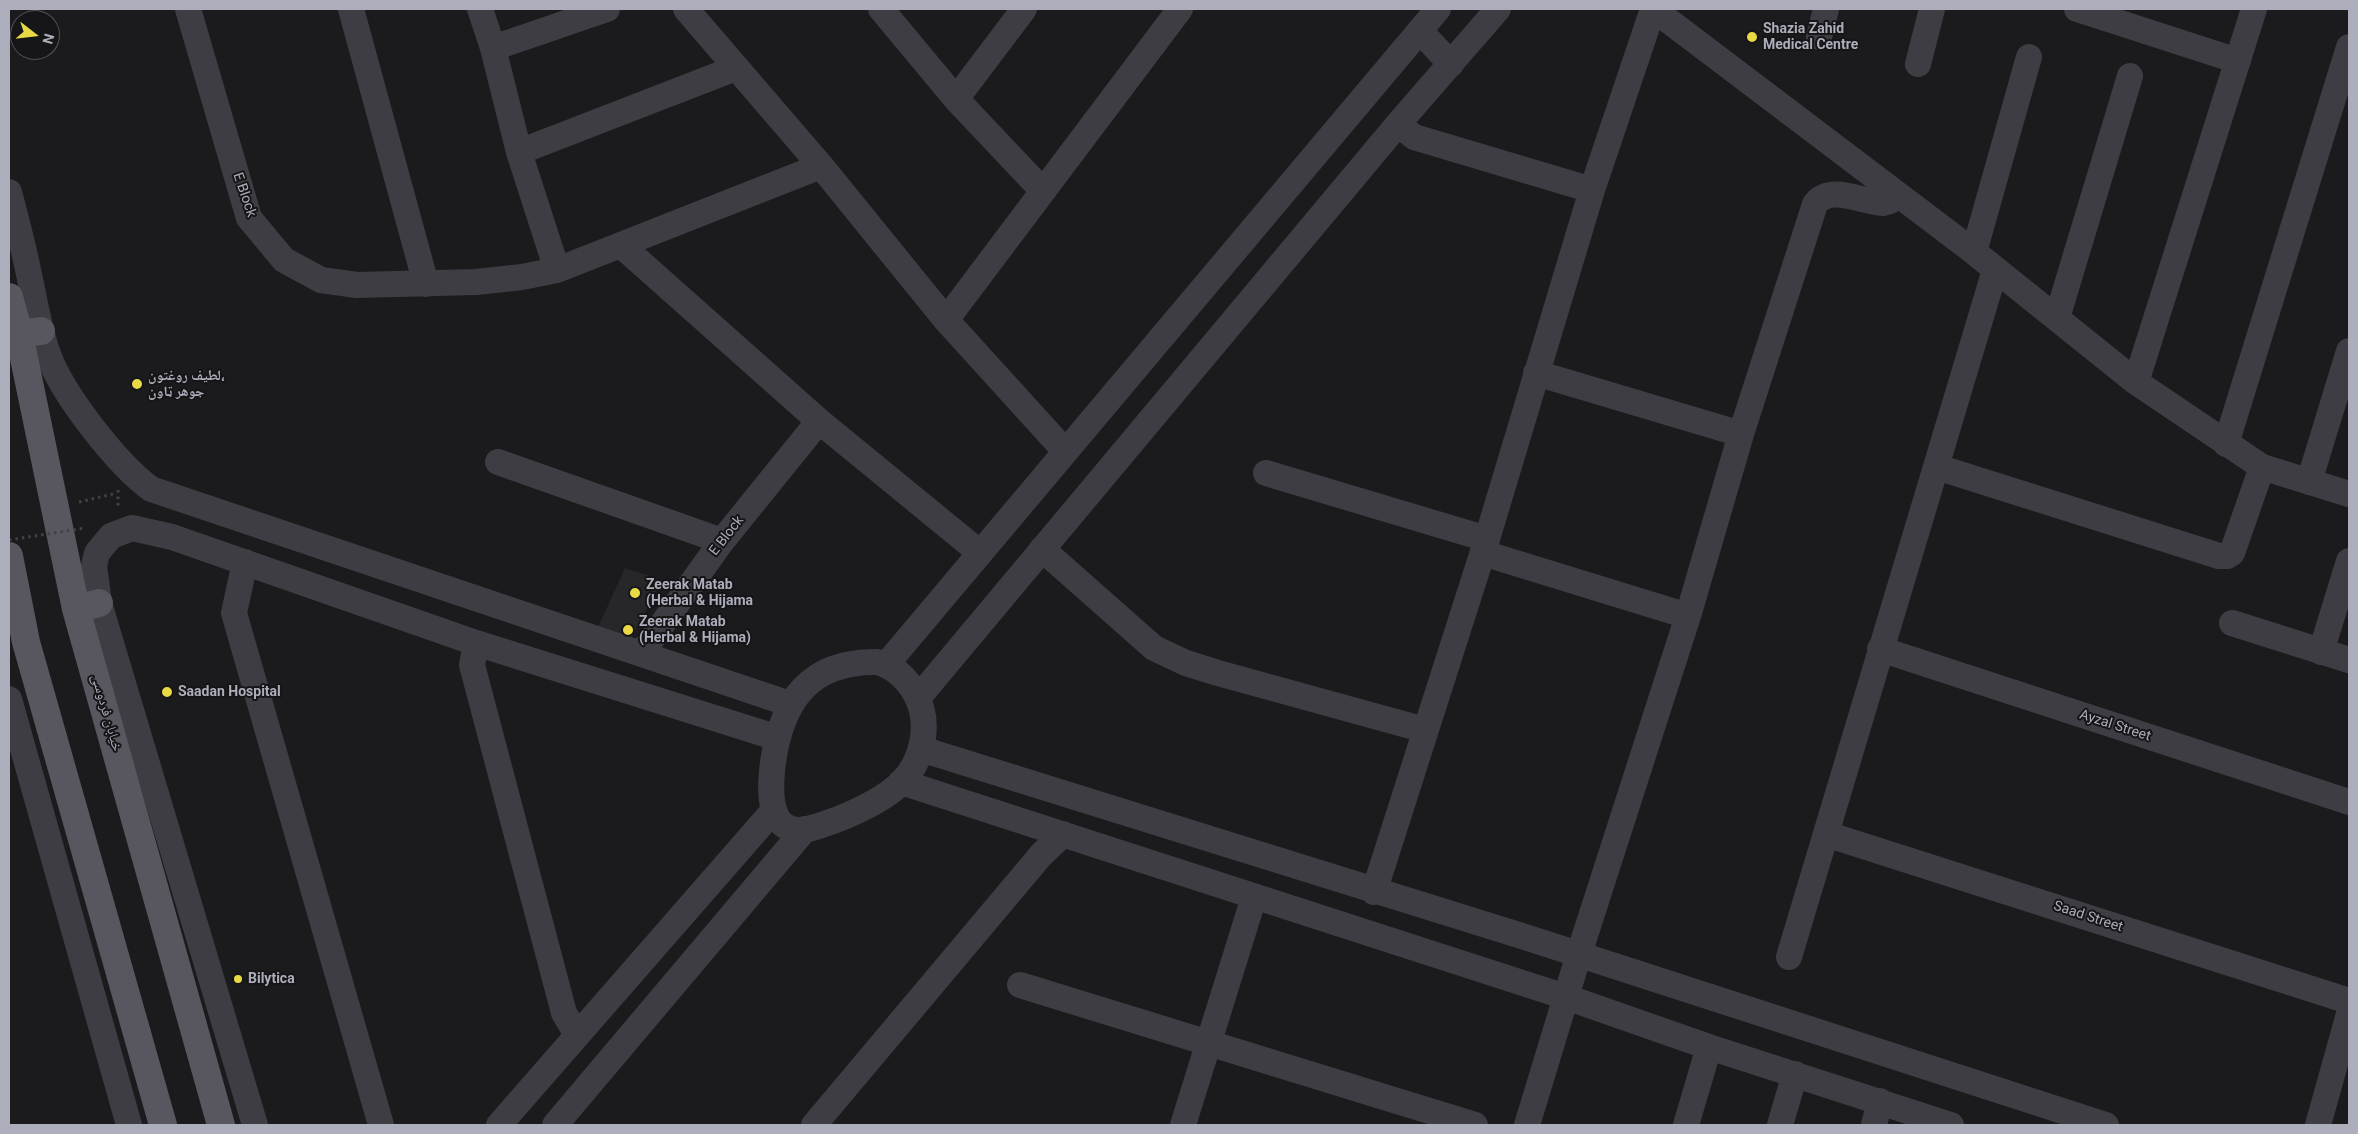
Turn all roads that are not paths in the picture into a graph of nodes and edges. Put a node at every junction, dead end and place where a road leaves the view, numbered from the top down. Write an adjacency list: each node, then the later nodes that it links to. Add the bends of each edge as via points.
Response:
1 (188, 9): 38 (street, E Block, via 249,218 270,244 284,260 322,280 357,286)
2 (351, 9): 38 (street)
3 (480, 9): 18 (street)
4 (608, 9): 18 (street)
5 (686, 9): 24 (street)
6 (881, 9): 26 (street)
7 (1024, 9): 26 (street)
8 (1180, 9): 31 (street)
9 (1438, 9): 16 (street)
10 (1498, 9): 22 (street)
11 (1653, 9): 30 (street); 33 (street)
12 (1826, 9): 17 (street)
13 (1932, 9): 23 (street)
14 (2077, 9): 21 (street)
15 (2254, 9): 21 (street)
16 (1420, 31): 22 (street); 49 (street)
17 (1819, 37)
18 (493, 48): 28 (street)
19 (2349, 48): 48 (street)
20 (2029, 57): 35 (street)
21 (2238, 62): 45 (street)
22 (1451, 64): 27 (street)
23 (1918, 64)
24 (736, 68): 28 (street); 29 (street)
25 (2130, 76): 40 (street)
26 (956, 99): 31 (street)
27 (1398, 124): 30 (street, via 1414,137); 58 (street)
28 (520, 152): 36 (street)
29 (821, 166): 34 (street, E Block); 41 (street)
30 (1592, 190): 44 (street)
31 (1043, 191): 41 (street)
32 (9, 192): 42 (street, via 21,237)
33 (1897, 194): 35 (street); 47 (street, via 1883,203 1833,194 1820,198 1815,204)
34 (622, 246): 36 (street, E Block); 46 (street)
35 (1974, 252): 37 (street)
36 (557, 270): 38 (street, E Block, via 485,282)
37 (1995, 270): 40 (street); 51 (street)
38 (426, 284)
39 (9, 297): 42 (main road, خیابان فردوسی)
40 (2057, 318): 45 (street)
41 (946, 320): 49 (street)
42 (30, 333): 63 (main road, خیابان فردوسی); 71 (street, via 103,440 151,489)
43 (2349, 350): 54 (street)
44 (1536, 373): 47 (street); 57 (street)
45 (2136, 382): 48 (street)
46 (819, 421): 56 (street, E Block); 59 (street)
47 (1741, 434): 64 (street)
48 (2226, 444): 52 (street)
49 (1065, 451): 59 (street)
50 (498, 462): 56 (street)
51 (1937, 467): 52 (street, via 2219,556 2232,553); 69 (street)
52 (2262, 467): 54 (street)
53 (1266, 473): 57 (street)
54 (2309, 482): 55 (street)
55 (2349, 494)
56 (722, 541): 71 (street, E Block)
57 (1485, 546): 64 (street); 77 (street)
58 (1042, 549): 74 (street); 77 (street, via 1154,648 1218,673)
59 (978, 552): 73 (street)
60 (9, 556): 67 (main road)
61 (2349, 561): 70 (street)
62 (245, 562): 63 (street, via 148,530 132,528 119,532 97,553); 68 (street); 103 (street, via 234,612)
63 (88, 606): 101 (main road, خیابان فردوسی); 102 (street)
64 (1688, 616): 88 (street)
65 (9, 621): 67 (main road)
66 (2232, 623): 70 (street)
67 (26, 642): 100 (main road)
68 (476, 643): 78 (street); 94 (street, via 472,665 564,1013)
69 (1880, 649): 81 (street, Ayzal Street); 85 (street)
70 (2321, 652): 72 (street)
71 (641, 654): 76 (street)
72 (2349, 660)
73 (886, 665): 74 (street, via 903,678); 76 (street, via 864,662 836,668 804,686)
74 (918, 698): 79 (street, via 924,721)
75 (9, 699): 99 (street)
76 (790, 704): 78 (street)
77 (1424, 730): 86 (street)
78 (778, 738): 82 (street, via 772,769)
79 (921, 749): 80 (street); 86 (street)
80 (902, 782): 83 (street, via 857,812); 84 (street)
81 (2349, 802)
82 (774, 810): 83 (street, via 785,826); 94 (street)
83 (805, 829): 105 (street)
84 (1063, 834): 87 (street); 106 (street, via 1041,855)
85 (1826, 834): 89 (street); 92 (street, Saad Street)
86 (1374, 892): 88 (street)
87 (1254, 897): 91 (street); 95 (street)
88 (1579, 954): 91 (street); 114 (street)
89 (1789, 957)
90 (1020, 985): 95 (street)
91 (1566, 997): 96 (street); 109 (street)
92 (2349, 1001)
93 (2349, 1014): 115 (street)
94 (577, 1035): 104 (street)
95 (1209, 1044): 107 (street); 108 (street)
96 (1709, 1046): 97 (street); 110 (street)
97 (1795, 1074): 98 (street); 111 (street)
98 (1880, 1101): 112 (street); 113 (street)
99 (129, 1125)
100 (163, 1125)
101 (222, 1125)
102 (256, 1125)
103 (381, 1125)
104 (499, 1125)
105 (555, 1125)
106 (814, 1125)
107 (1183, 1125)
108 (1475, 1125)
109 (1527, 1125)
110 (1686, 1125)
111 (1780, 1125)
112 (1874, 1125)
113 (1951, 1125)
114 (2106, 1125)
115 (2318, 1125)

